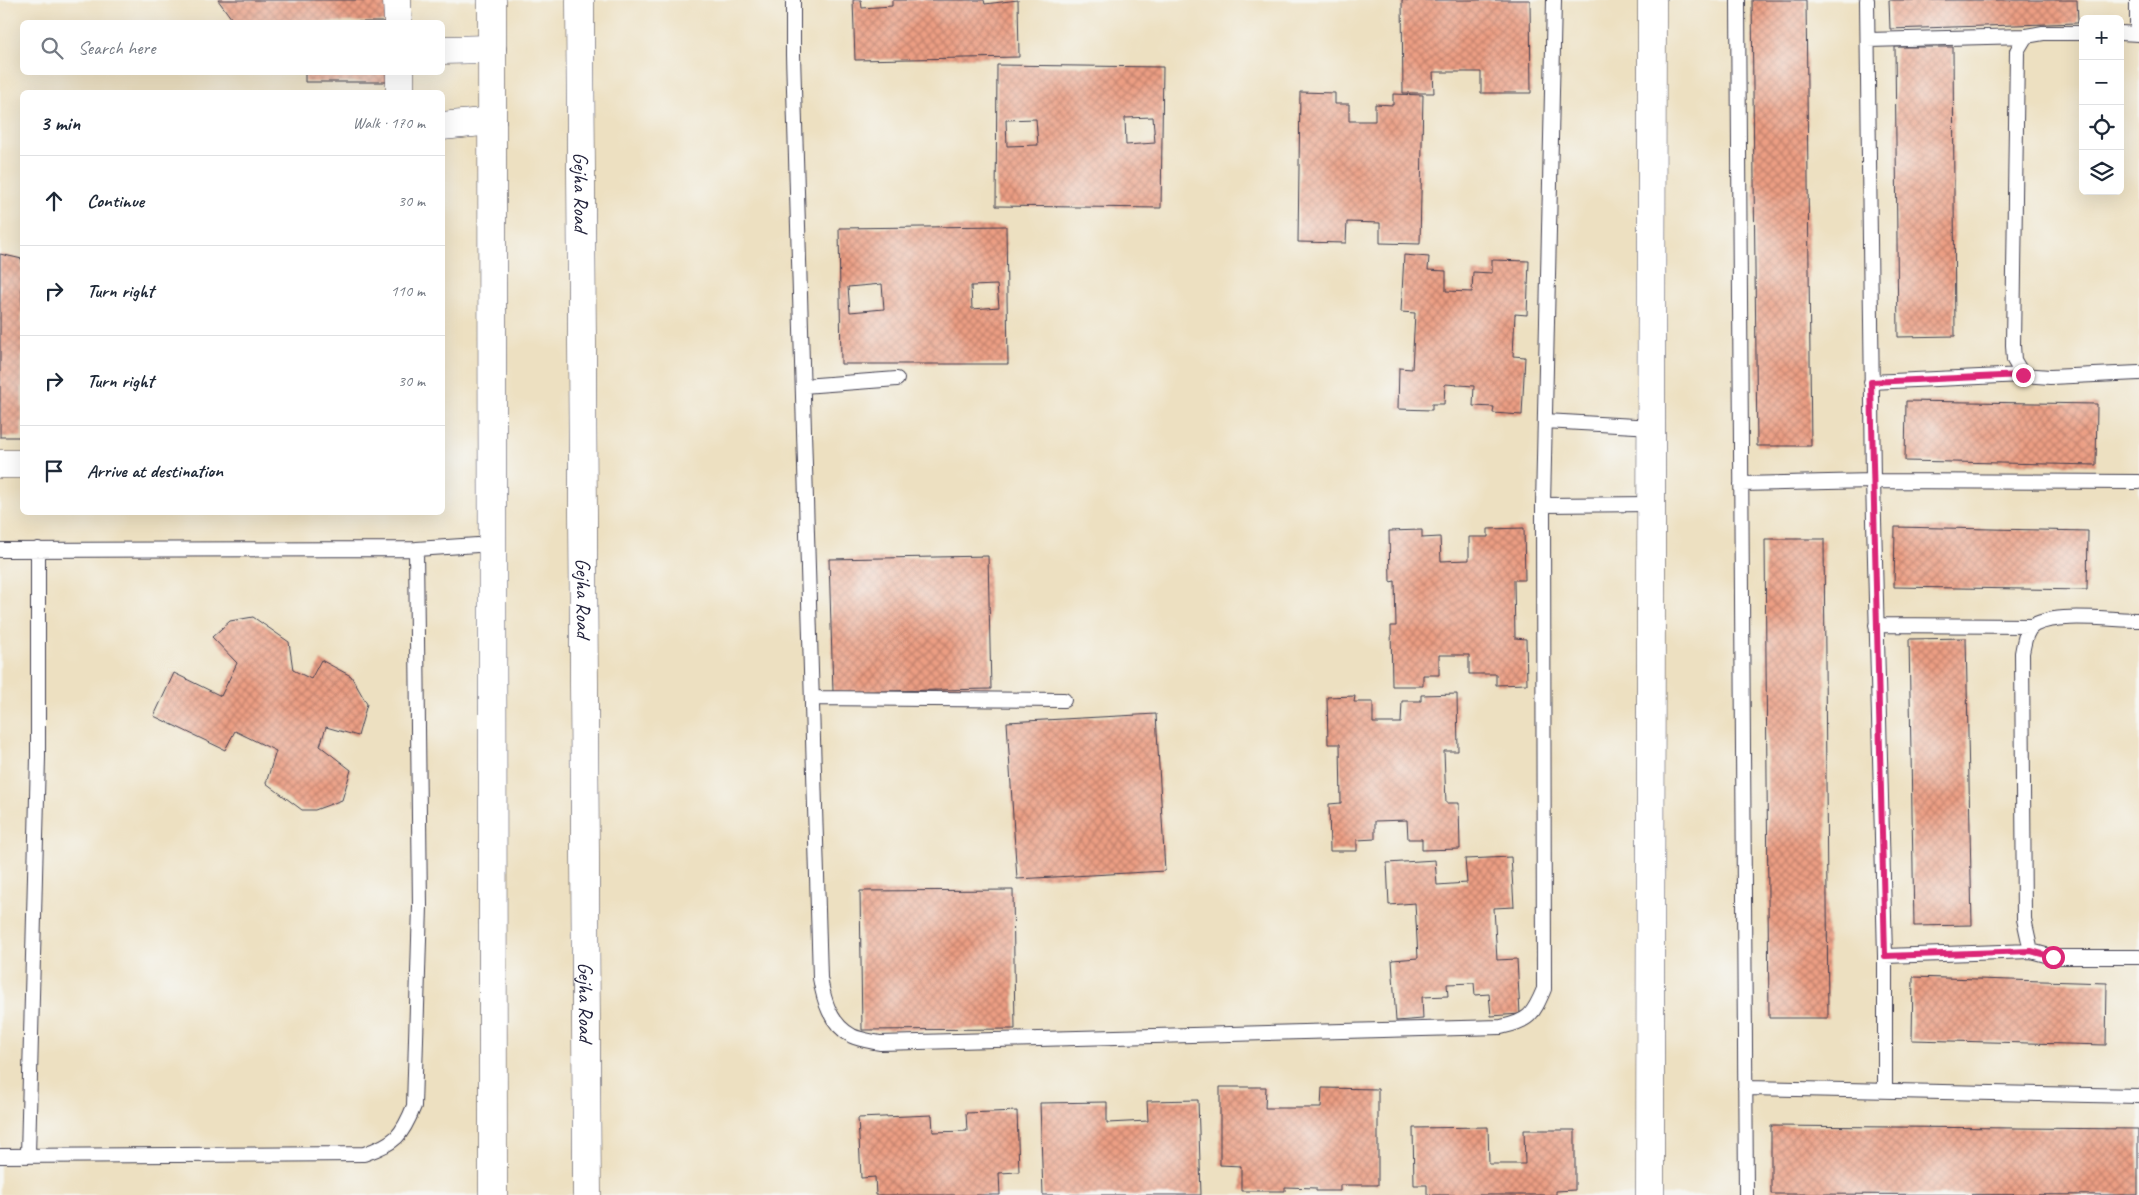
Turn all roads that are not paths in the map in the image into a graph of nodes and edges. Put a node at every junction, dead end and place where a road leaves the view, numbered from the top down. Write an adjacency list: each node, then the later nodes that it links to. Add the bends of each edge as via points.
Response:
1 (397, 0): 10 (street)
2 (492, 0): 16 (street)
3 (580, 0): 54 (street, Gejha Road)
4 (793, 0): 26 (lane)
5 (1554, 0): 27 (lane)
6 (1652, 0): 28 (street)
7 (1738, 0): 33 (lane)
8 (1867, 0): 15 (lane)
9 (2137, 0): 13 (lane)
10 (398, 20)
11 (2079, 33): 14 (lane)
12 (2124, 34): 13 (lane)
13 (2138, 34)
14 (2026, 36): 15 (lane); 23 (lane, via 2017,51 2013,344 2014,360)
15 (1868, 40): 25 (lane)
16 (492, 48): 17 (street); 20 (street)
17 (445, 50)
18 (400, 75): 19 (street)
19 (400, 90)
20 (492, 121): 21 (street); 36 (street)
21 (445, 126)
22 (2139, 373): 23 (lane)
23 (2023, 375): 25 (lane)
24 (896, 378): 26 (lane)
25 (1871, 382): 31 (lane)
26 (803, 386): 43 (lane)
27 (1545, 420): 28 (lane); 34 (lane)
28 (1652, 427): 35 (street)
29 (0, 464): 30 (street)
30 (20, 464)
31 (1872, 480): 32 (lane); 33 (lane); 41 (lane)
32 (2139, 482)
33 (1741, 484): 48 (lane)
34 (1543, 504): 35 (lane); 43 (lane, via 1544,989 1535,1010 1520,1023 1501,1027 880,1043 853,1036 837,1024 825,1004 820,978)
35 (1652, 504): 55 (street)
36 (493, 544): 38 (lane); 53 (street)
37 (38, 549): 38 (lane); 39 (lane); 51 (lane, via 38,756)
38 (416, 549): 51 (lane, via 420,906 414,1106 404,1130 385,1147 364,1154)
39 (0, 550)
40 (2139, 620): 42 (lane, via 2058,618)
41 (1876, 625): 42 (lane); 46 (lane)
42 (2033, 626): 45 (lane, via 2026,636 2022,653 2024,918)
43 (812, 698): 44 (lane)
44 (1064, 700)
45 (2031, 951): 46 (lane); 47 (lane, via 2053,957)
46 (1885, 956): 49 (lane)
47 (2139, 957)
48 (1745, 1088): 49 (lane); 56 (lane)
49 (1885, 1090): 50 (lane)
50 (2139, 1096)
51 (28, 1155): 52 (lane)
52 (0, 1156)
53 (493, 1195)
54 (587, 1195)
55 (1650, 1195)
56 (1746, 1195)

